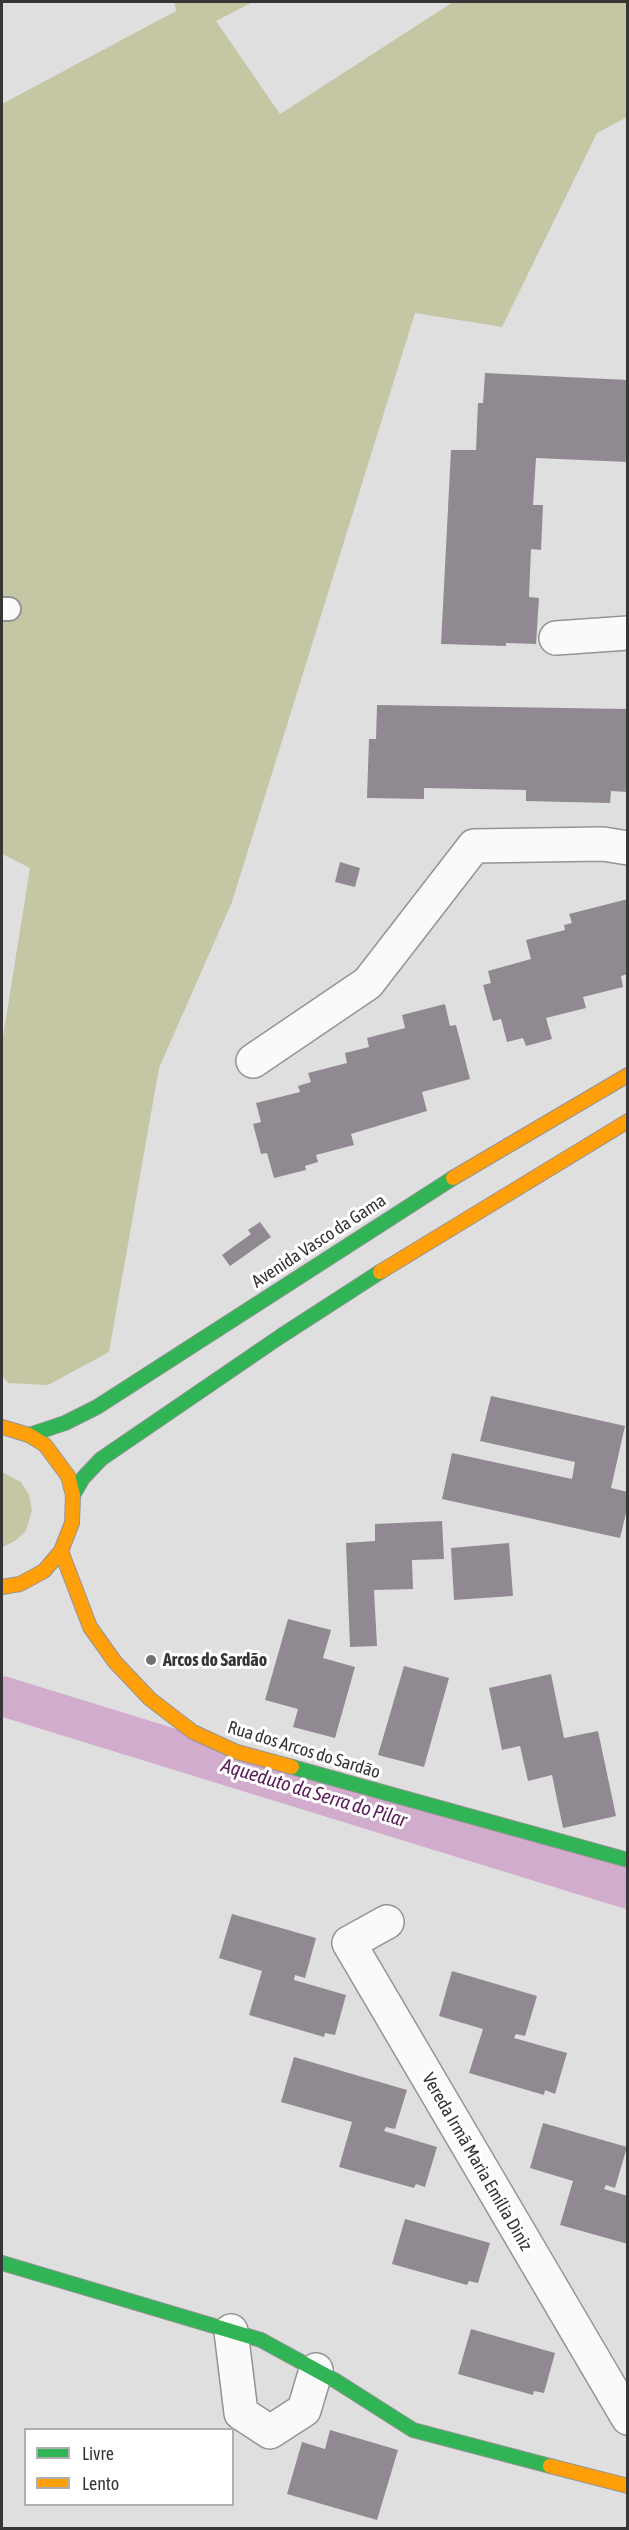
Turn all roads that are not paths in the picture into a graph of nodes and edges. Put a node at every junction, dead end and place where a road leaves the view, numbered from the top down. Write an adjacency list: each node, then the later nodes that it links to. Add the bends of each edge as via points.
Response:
1 (627, 633): 2 (street)
2 (556, 638)
3 (627, 848): 4 (street, via 603,844 474,846 368,983)
4 (253, 1060)
5 (627, 1075): 8 (main road, Avenida Vasco da Gama, via 422,1196 97,1407)
6 (627, 1121): 9 (main road, via 281,1336 101,1459)
7 (5, 1425): 8 (main road)
8 (29, 1435): 9 (main road, via 58,1460)
9 (73, 1495): 10 (main road, via 72,1524)
10 (61, 1551): 11 (main road, via 44,1571 20,1584); 12 (main road, Rua dos Arcos do Sardão, via 90,1627 150,1700 193,1732 237,1752)
11 (2, 1587)
12 (627, 1860)
13 (387, 1922): 17 (street, Vereda Irmã Maria Emília Diniz, via 349,1943)
14 (2, 2263): 15 (main road)
15 (231, 2331): 16 (main road, via 261,2340); 16 (street, via 241,2413 270,2432 304,2410)
16 (316, 2370): 18 (main road, via 413,2430)
17 (627, 2418)
18 (627, 2486)

